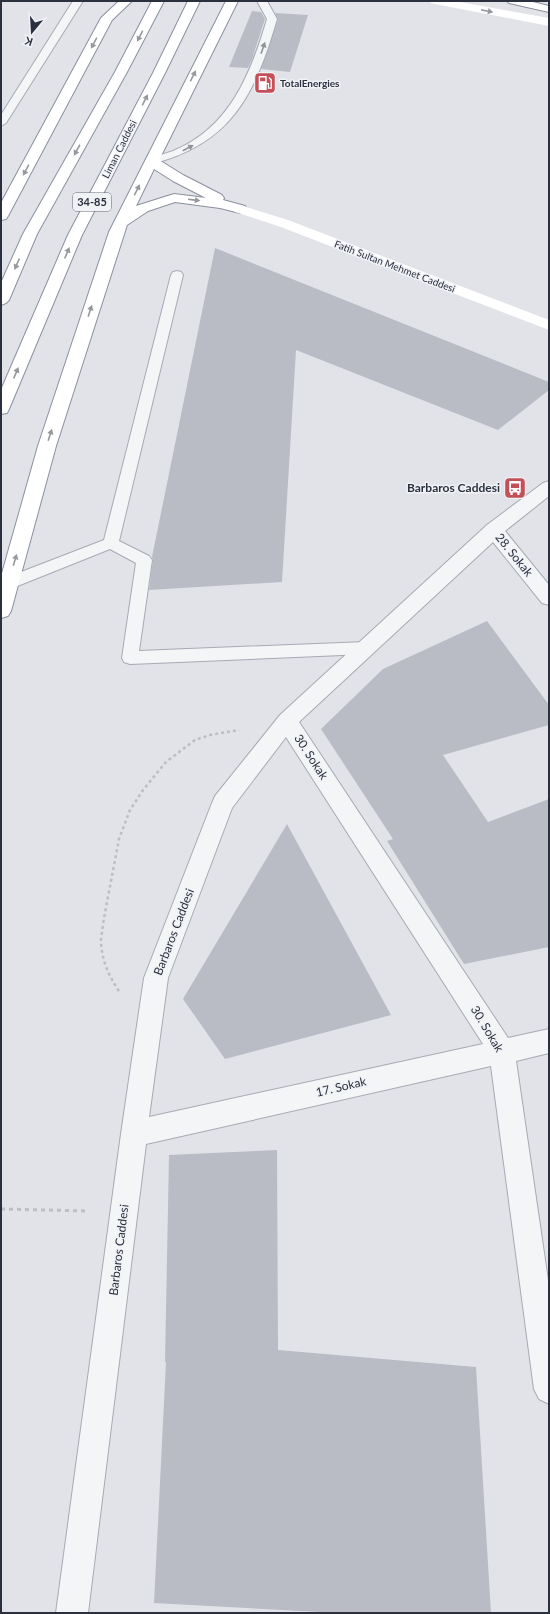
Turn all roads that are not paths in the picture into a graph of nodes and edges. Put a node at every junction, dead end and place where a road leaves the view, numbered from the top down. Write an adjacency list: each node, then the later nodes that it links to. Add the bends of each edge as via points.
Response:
1 (78, 1): 13 (lane)
2 (126, 1): 16 (main road, one-way to 16, via 107,18)
3 (158, 1): 19 (main road, 34-85, one-way to 19, via 30,234)
4 (194, 1): 21 (main road, Liman Caddesi / 34-85, one-way to 4, via 75,235)
5 (232, 1): 14 (main road, one-way to 5)
6 (262, 1): 14 (lane, one-way to 6, via 190,148 221,126 242,98 264,48 272,19)
7 (435, 1): 12 (main road, one-way to 12)
8 (513, 1): 11 (main road)
9 (536, 1): 10 (main road)
10 (549, 5)
11 (549, 9)
12 (549, 22)
13 (1, 123)
14 (151, 162): 15 (main road); 17 (main road, one-way to 14)
15 (240, 209): 17 (main road, one-way to 15, via 143,208 174,198); 20 (main road, Fatih Sultan Mehmet Caddesi, via 283,223)
16 (1, 216)
17 (119, 224): 25 (main road, one-way to 17, via 47,446)
18 (177, 275): 24 (lane)
19 (1, 300)
20 (549, 325)
21 (1, 409)
22 (549, 487): 23 (street, Barbaros Caddesi)
23 (494, 530): 26 (street, 28. Sokak); 28 (street, Barbaros Caddesi)
24 (111, 542): 25 (lane); 28 (lane, via 144,560 130,658)
25 (9, 583): 27 (main road)
26 (549, 598)
27 (1, 611)
28 (366, 648): 29 (street, Barbaros Caddesi)
29 (287, 721): 31 (street, 30. Sokak); 32 (street, Barbaros Caddesi, via 223,803 156,978)
30 (549, 1041): 31 (street, 17. Sokak)
31 (502, 1051): 32 (street, 17. Sokak); 33 (street, 30. Sokak)
32 (134, 1134): 34 (street, Barbaros Caddesi)
33 (549, 1389)
34 (72, 1613)

